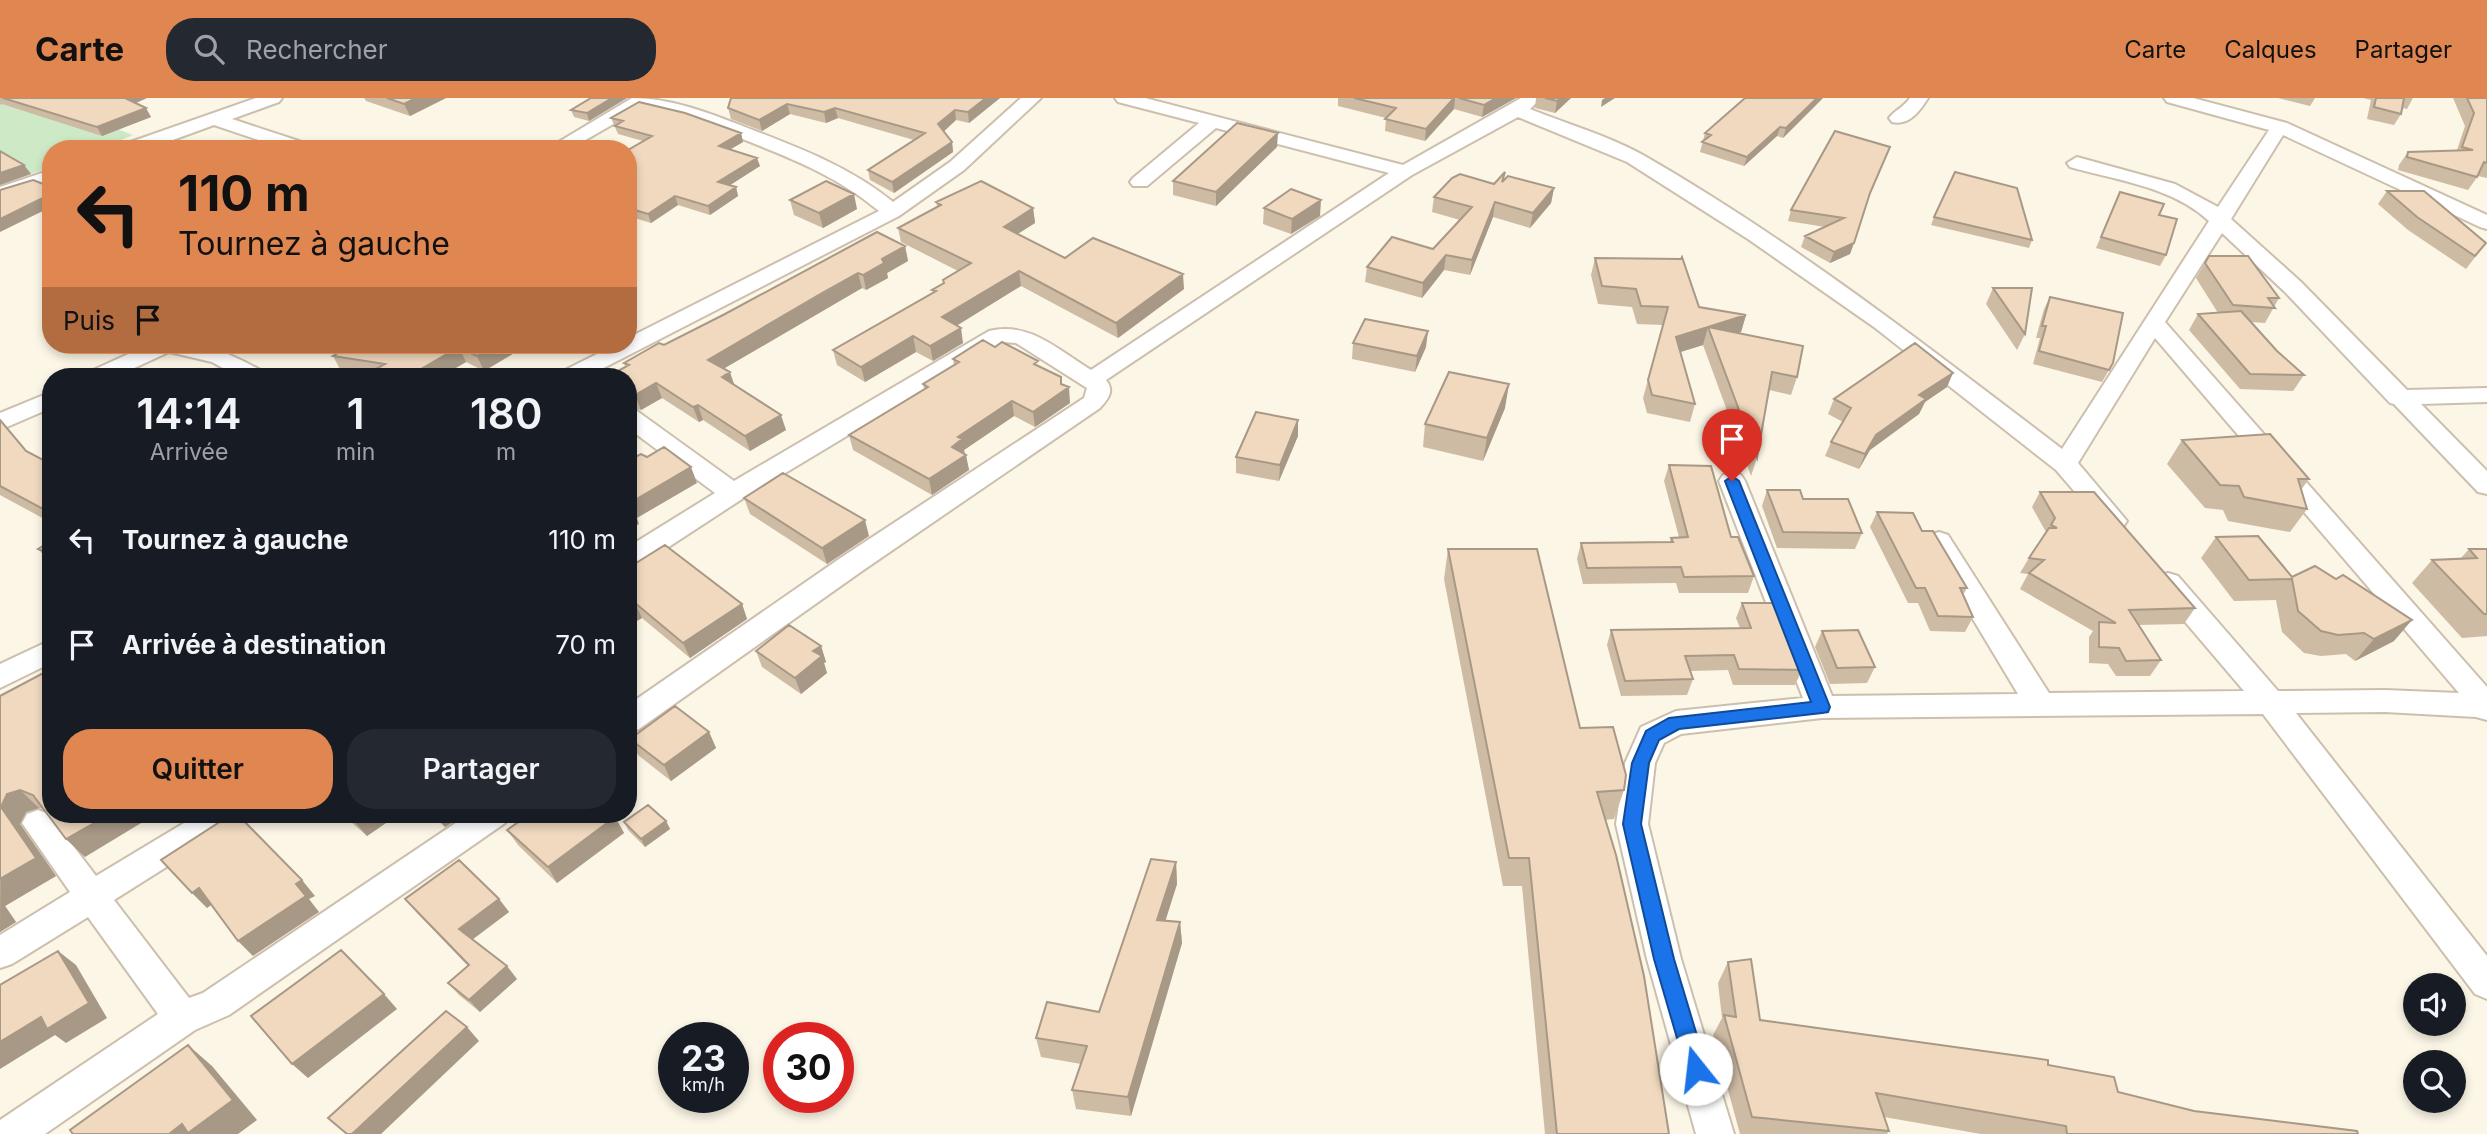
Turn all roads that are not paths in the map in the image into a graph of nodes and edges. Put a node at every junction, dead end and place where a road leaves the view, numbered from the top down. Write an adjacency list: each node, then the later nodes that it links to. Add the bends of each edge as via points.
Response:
1 (273, 98): 9 (street)
2 (1032, 98): 20 (street, via 957,166)
3 (1124, 98): 10 (street)
4 (1919, 98): 8 (street)
5 (2173, 98): 11 (street)
6 (641, 100): 14 (street); 20 (street, via 797,151 868,189)
7 (1527, 101): 16 (street); 37 (street, via 1634,158 1744,228 1882,322)
8 (1898, 118)
9 (215, 119): 12 (street); 13 (street)
10 (1213, 121): 16 (street); 18 (street)
11 (2280, 127): 21 (street); 22 (street)
12 (156, 140)
13 (277, 140)
14 (572, 140)
15 (2077, 163): 21 (street, via 2168,188 2205,206)
16 (1405, 172): 31 (street)
17 (42, 179): 19 (street)
18 (1140, 182)
19 (0, 194)
20 (892, 212): 24 (street)
21 (2220, 220): 23 (street, via 2180,288); 33 (street, via 2293,287)
22 (2487, 223)
23 (2153, 322): 37 (street); 48 (street)
24 (637, 343)
25 (147, 354): 28 (street)
26 (206, 354): 29 (street)
27 (616, 354): 30 (street)
28 (116, 368)
29 (240, 368)
30 (589, 368)
31 (1090, 380): 40 (street, via 1024,338 997,336); 49 (street, via 1099,386 1092,403)
32 (2487, 395): 33 (street)
33 (2398, 398): 39 (street)
34 (42, 402): 35 (street)
35 (0, 422)
36 (637, 423): 40 (street)
37 (2065, 464): 45 (street)
38 (1732, 481): 47 (street)
39 (2487, 486)
40 (733, 493): 42 (street)
41 (1939, 541): 46 (street)
42 (637, 554)
43 (42, 655): 44 (street)
44 (0, 677)
45 (2272, 704): 46 (street); 48 (street, via 2385,701); 55 (street)
46 (2042, 706): 47 (street)
47 (1822, 707): 58 (street, via 1675,723 1652,735 1640,763 1632,824 1664,959)
48 (2486, 707)
49 (637, 715)
50 (38, 823): 53 (street)
51 (211, 823): 53 (street)
52 (481, 823): 56 (street, via 216,1004)
53 (92, 897): 54 (street); 56 (street)
54 (0, 954)
55 (2487, 983)
56 (182, 1018): 57 (street)
57 (18, 1133)
58 (1716, 1134)

